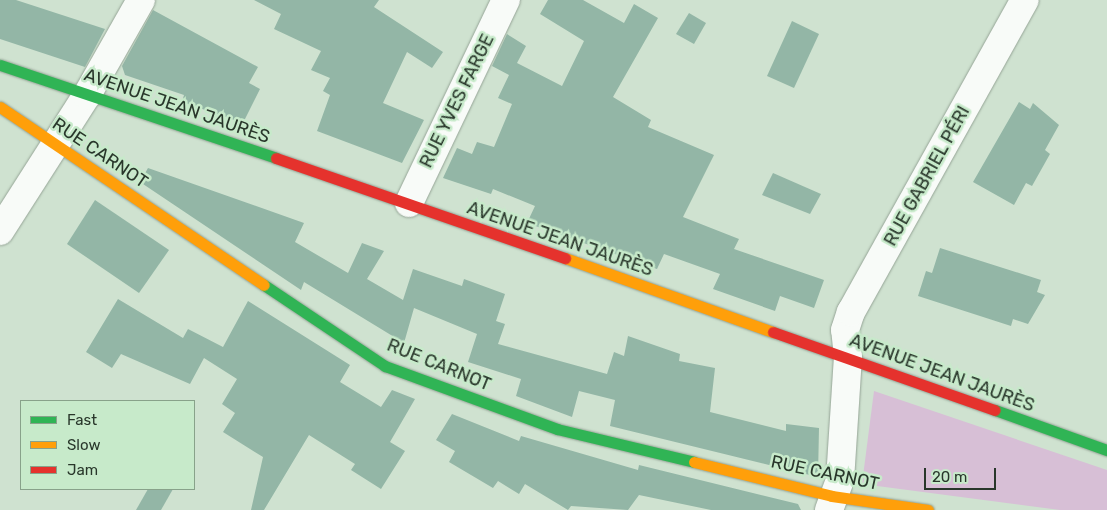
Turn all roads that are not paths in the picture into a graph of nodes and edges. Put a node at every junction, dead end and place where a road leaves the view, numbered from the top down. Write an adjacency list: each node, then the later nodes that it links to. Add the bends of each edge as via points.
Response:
1 (141, 0): 5 (street)
2 (506, 0): 8 (street, RUE YVES FARGE)
3 (1025, 0): 10 (street, RUE GABRIEL PÉRI, via 851,312 845,330)
4 (0, 65): 5 (main road, AVENUE JEAN JAURÈS)
5 (87, 95): 7 (street); 8 (main road, AVENUE JEAN JAURÈS)
6 (0, 107): 7 (main road, RUE CARNOT)
7 (56, 144): 9 (street); 12 (main road, RUE CARNOT, via 385,366 557,428)
8 (409, 203): 10 (main road, AVENUE JEAN JAURÈS)
9 (0, 231)
10 (848, 357): 11 (main road, AVENUE JEAN JAURÈS); 12 (street, RUE GABRIEL PÉRI, via 840,480)
11 (1107, 450)
12 (830, 503): 13 (main road, RUE CARNOT)
13 (928, 510)

